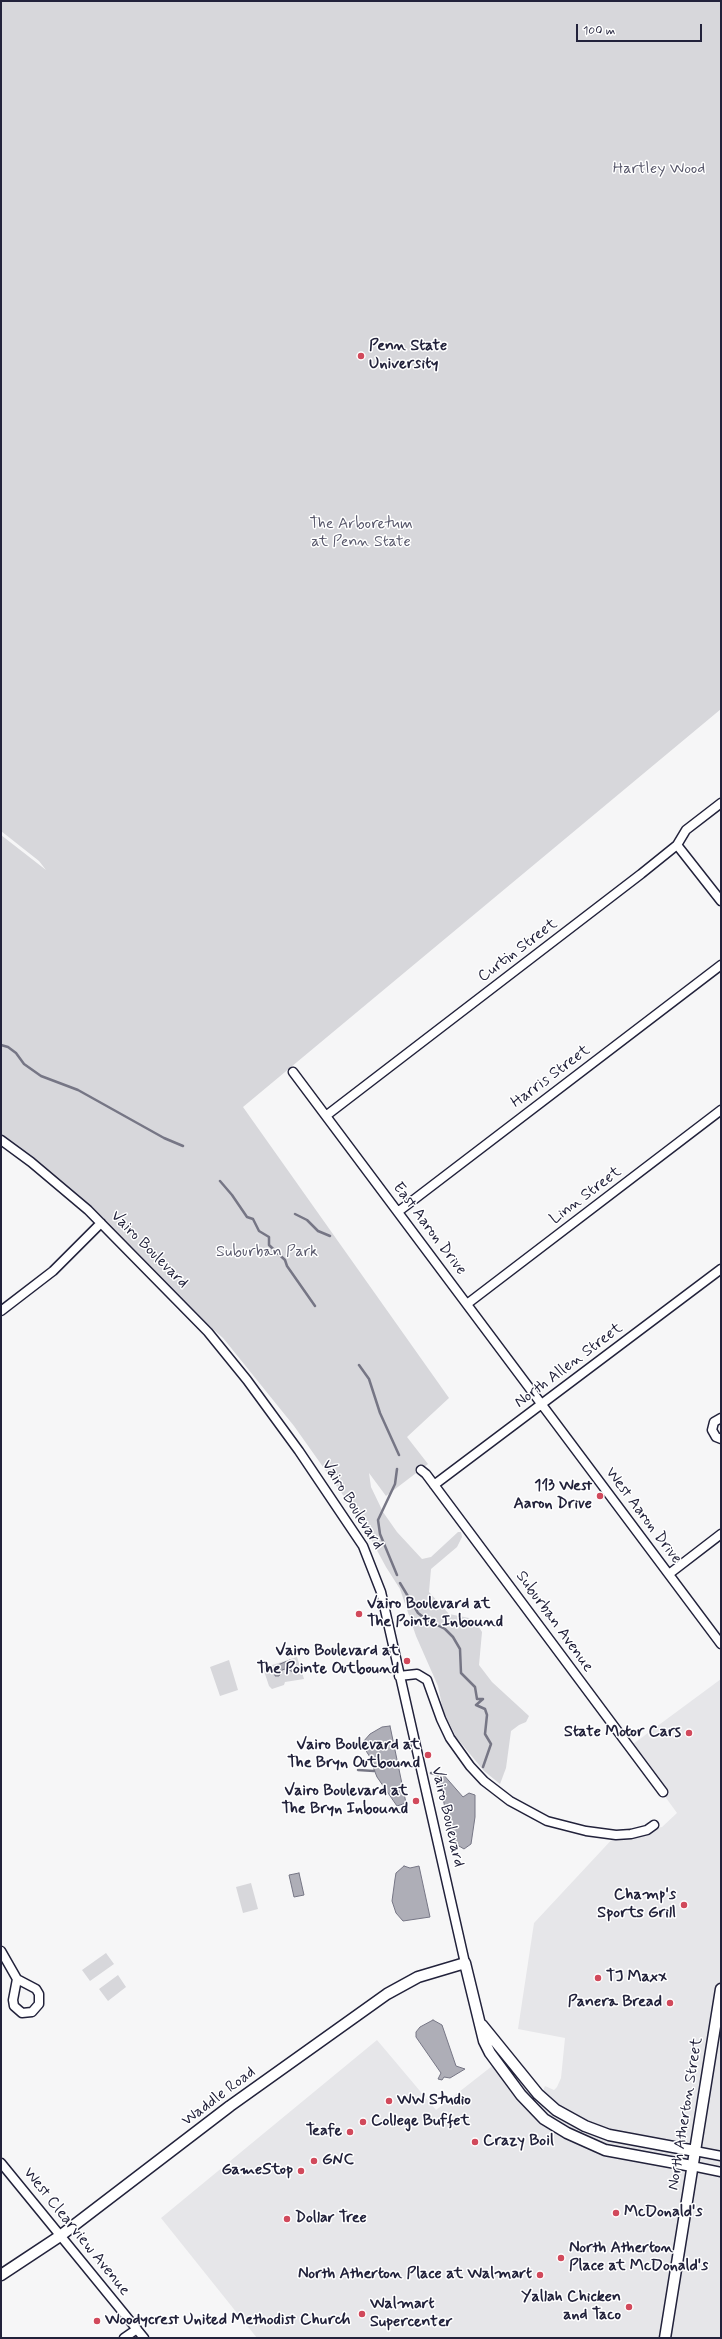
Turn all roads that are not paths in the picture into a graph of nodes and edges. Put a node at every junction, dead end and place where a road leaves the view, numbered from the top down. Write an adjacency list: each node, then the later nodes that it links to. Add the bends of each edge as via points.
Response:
1 (721, 803): 2 (street, Curtin Street, via 686,830)
2 (677, 845): 3 (street); 7 (street, Curtin Street)
3 (721, 901)
4 (721, 965): 9 (street, Harris Street)
5 (293, 1072): 7 (street, East Aaron Drive)
6 (721, 1110): 12 (street, Linn Street)
7 (327, 1115): 9 (street, East Aaron Drive)
8 (1, 1140): 10 (street, Vairo Boulevard, via 55,1181)
9 (399, 1211): 12 (street, East Aaron Drive)
10 (101, 1223): 13 (street, via 53,1270); 22 (street, Vairo Boulevard, via 188,1310 226,1354 345,1517 373,1567)
11 (721, 1269): 14 (street, North Allen Street)
12 (467, 1304): 14 (street, East Aaron Drive)
13 (1, 1311)
14 (542, 1404): 18 (street, North Allen Street); 20 (street, West Aaron Drive)
15 (721, 1418): 16 (street, via 714,1422 712,1430 716,1437)
16 (721, 1439)
17 (420, 1470): 18 (street, Suburban Avenue)
18 (434, 1485): 23 (street, Suburban Avenue)
19 (721, 1534): 20 (street)
20 (669, 1574): 21 (street, West Aaron Drive)
21 (721, 1644)
22 (399, 1676): 24 (street, via 417,1674 427,1680 441,1719 454,1744 479,1776 510,1801 547,1820 586,1831 631,1834 648,1830); 26 (street, Vairo Boulevard)
23 (663, 1792)
24 (654, 1825)
25 (1, 1951): 27 (street)
26 (465, 1964): 29 (main road, Vairo Boulevard); 35 (main road, Waddle Road, via 418,1978 387,1994 230,2106)
27 (17, 1979)
28 (721, 1989): 30 (main road, North Atherton Street)
29 (479, 2022): 30 (main road, Vairo Boulevard, via 538,2094 556,2110 585,2126 609,2135); 33 (main road, Vairo Boulevard, via 484,2041 493,2058 521,2095 553,2125 605,2150)
30 (695, 2151): 31 (street); 33 (main road, North Atherton Street)
31 (721, 2156)
32 (1, 2163): 35 (street, West Clearview Avenue)
33 (692, 2166): 34 (street); 40 (main road, North Atherton Street)
34 (721, 2172)
35 (60, 2236): 36 (main road, Waddle Road); 37 (street, West Clearview Avenue)
36 (1, 2275)
37 (137, 2329): 38 (street); 39 (street, West Clearview Avenue)
38 (124, 2338)
39 (144, 2338)
40 (665, 2338)

